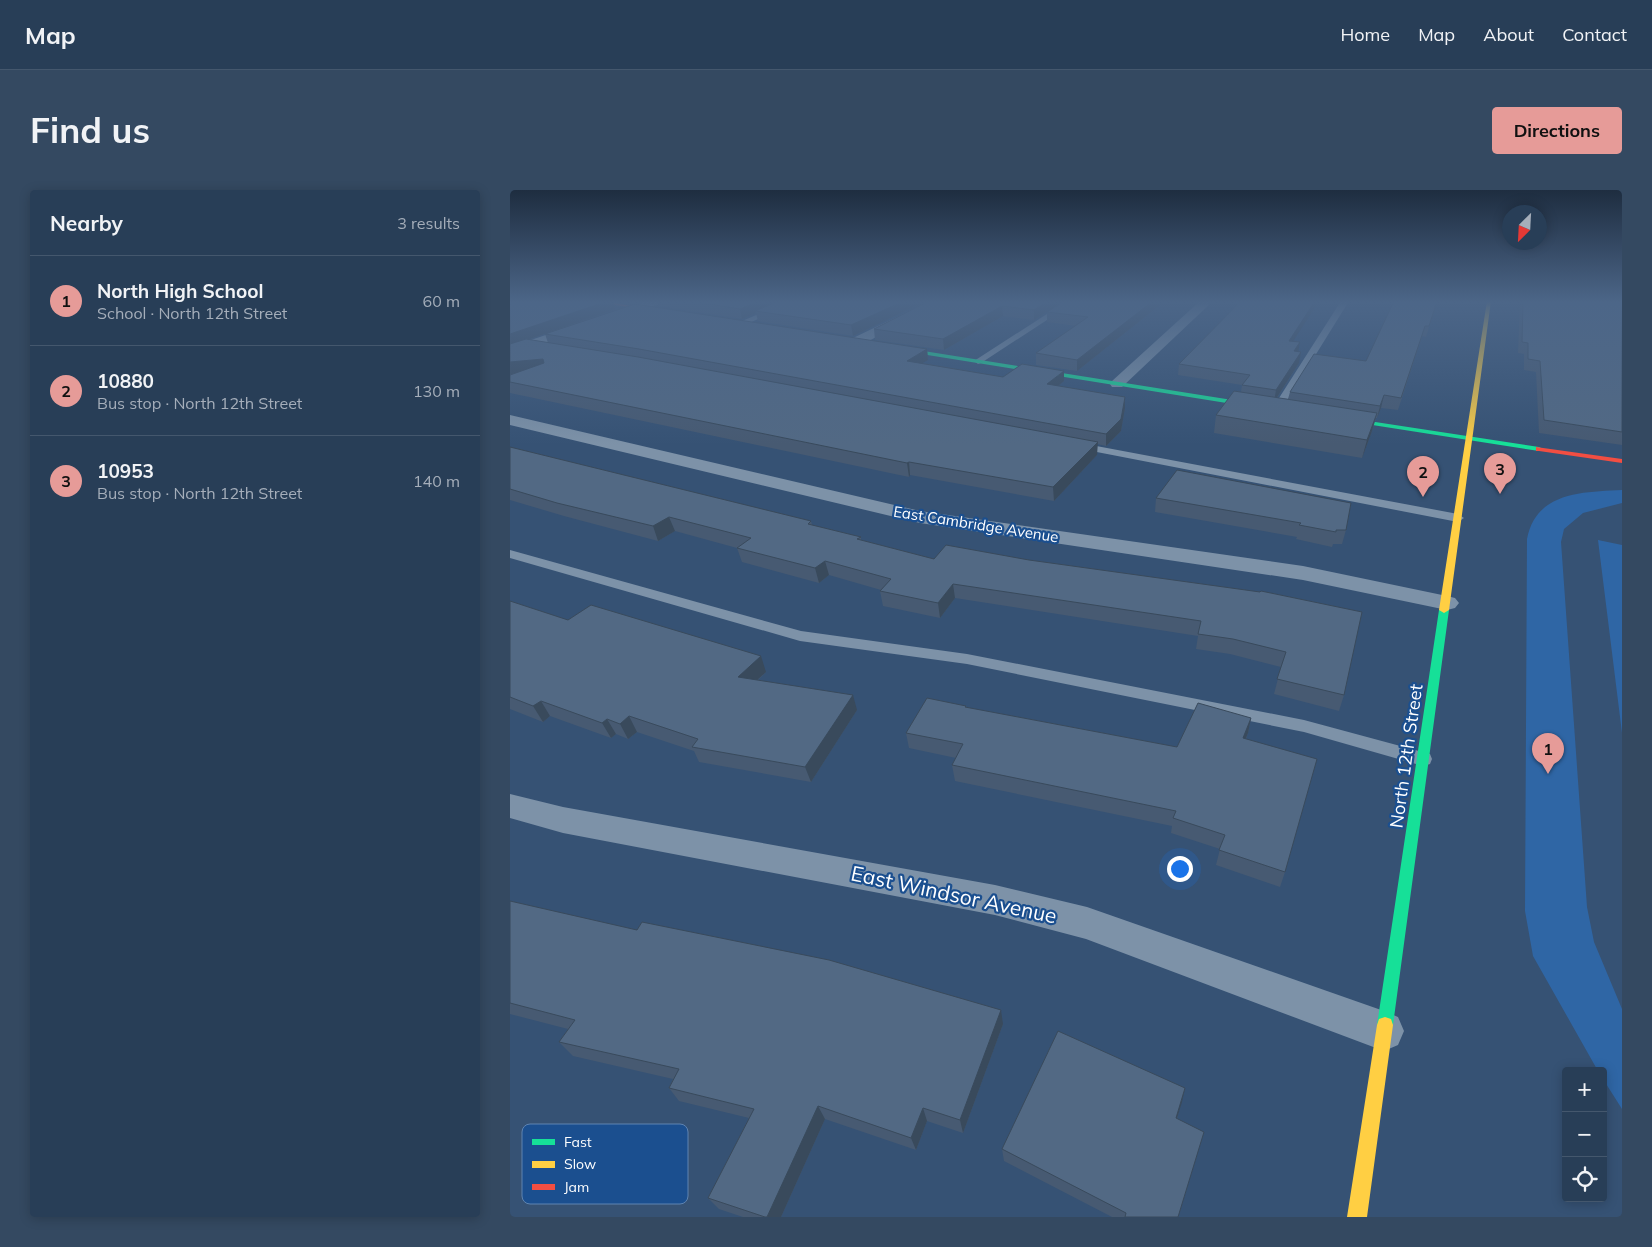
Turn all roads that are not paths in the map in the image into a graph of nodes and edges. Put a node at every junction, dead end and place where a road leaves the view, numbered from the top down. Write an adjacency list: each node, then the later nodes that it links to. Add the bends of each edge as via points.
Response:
1 (550, 349): 7 (lane)
2 (897, 349): 8 (street)
3 (998, 349): 8 (lane)
4 (1155, 349): 9 (street)
5 (1317, 349): 10 (lane)
6 (1482, 349): 13 (street, North 12th Street)
7 (556, 350)
8 (978, 362): 9 (street)
9 (1117, 384): 10 (street)
10 (1282, 410)
11 (1326, 416): 13 (street)
12 (510, 420): 19 (street, East Cambridge Avenue, via 920,517 1264,567)
13 (1469, 439): 15 (street); 16 (street, via 1516,454); 17 (street, North 12th Street)
14 (1064, 443): 17 (lane)
15 (1622, 461)
16 (1622, 471)
17 (1458, 518): 19 (street, North 12th Street)
18 (510, 554): 20 (lane, via 800,636 967,659 1304,726)
19 (1447, 603): 20 (street, North 12th Street)
20 (1423, 759): 22 (street, North 12th Street)
21 (510, 806): 22 (street, East Windsor Avenue, via 563,820 994,900 1087,923)
22 (1384, 1031): 23 (street, North 12th Street)
23 (1357, 1217)

